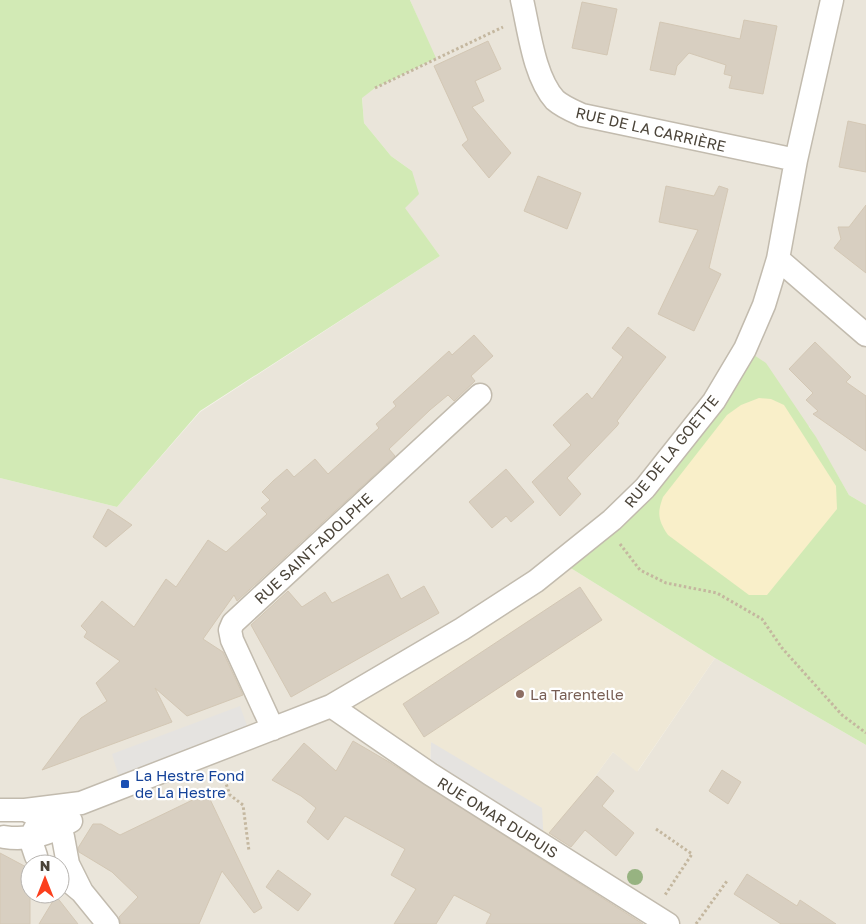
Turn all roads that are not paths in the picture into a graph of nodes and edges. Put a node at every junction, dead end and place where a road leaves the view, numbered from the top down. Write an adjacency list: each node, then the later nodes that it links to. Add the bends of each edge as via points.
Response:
1 (832, 0): 3 (street, RUE DE LA GOETTE)
2 (524, 8): 3 (street, RUE DE LA CARRIÈRE, via 541,80 555,100 568,109 582,115)
3 (796, 160): 4 (street, RUE DE LA GOETTE)
4 (778, 259): 5 (street); 7 (street, RUE DE LA GOETTE, via 764,305 745,349 714,402 645,488 612,520 536,581)
5 (866, 335)
6 (480, 395): 8 (street, RUE SAINT-ADOLPHE, via 233,622 230,630 232,640)
7 (331, 706): 8 (street); 16 (street, RUE OMAR DUPUIS, via 430,774)
8 (273, 729): 10 (street, via 96,796)
9 (0, 810): 11 (street)
10 (72, 811): 11 (street); 11 (street)
11 (48, 825): 13 (street); 15 (street)
12 (2, 836): 13 (street)
13 (38, 853)
14 (70, 882): 15 (street)
15 (82, 892): 17 (street)
16 (660, 919)
17 (108, 924)

